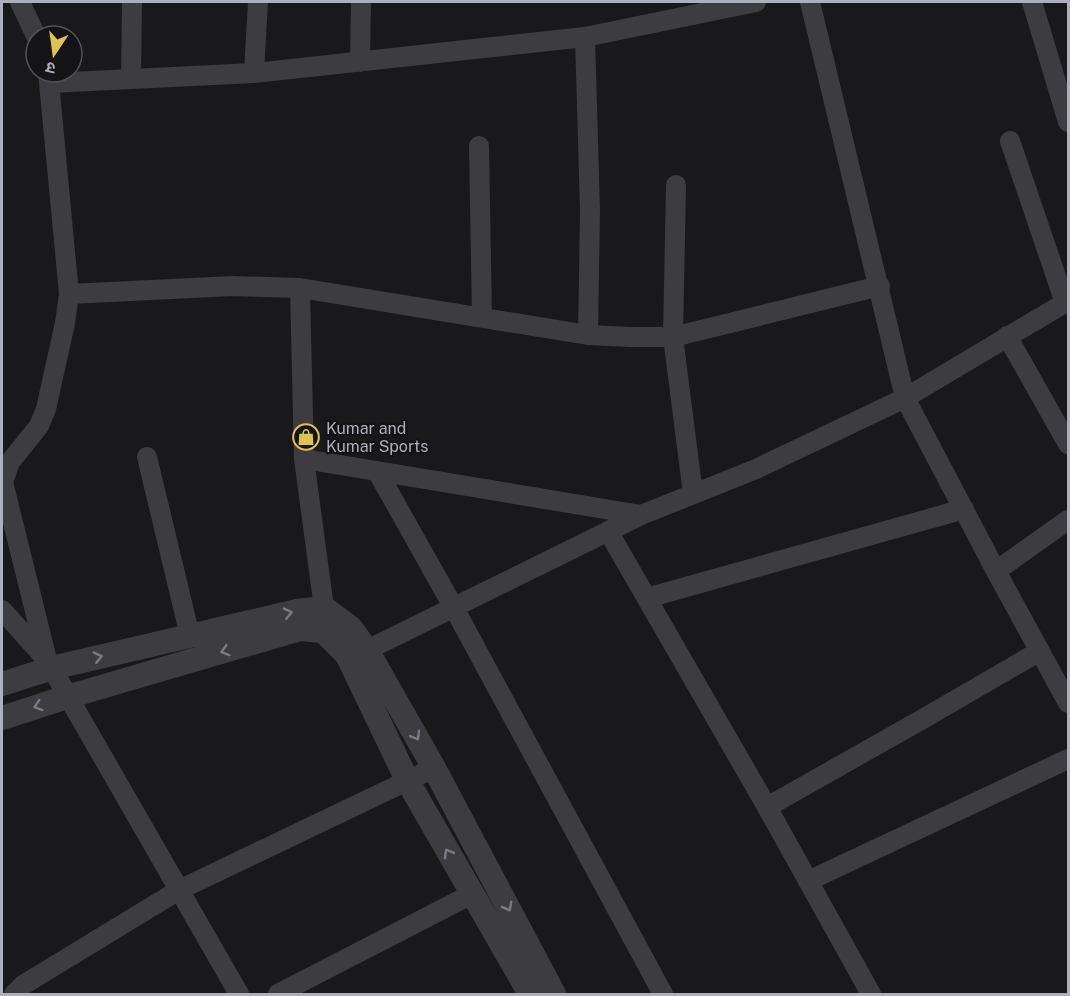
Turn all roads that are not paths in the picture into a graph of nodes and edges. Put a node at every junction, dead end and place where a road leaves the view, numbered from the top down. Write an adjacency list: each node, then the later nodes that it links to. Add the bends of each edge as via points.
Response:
1 (20, 2): 8 (street)
2 (132, 2): 13 (street)
3 (258, 2): 11 (street)
4 (361, 2): 10 (street)
5 (756, 2): 9 (street)
6 (810, 2): 19 (street)
7 (1032, 2): 15 (street)
8 (30, 24)
9 (585, 37): 10 (street); 24 (street, via 590,211)
10 (360, 62): 11 (street)
11 (254, 73): 13 (street)
12 (84, 78): 13 (street)
13 (131, 78)
14 (50, 84): 21 (street)
15 (1068, 122)
16 (1010, 141): 22 (street)
17 (479, 146): 23 (street)
18 (676, 185): 26 (street)
19 (880, 286): 26 (street); 27 (street)
20 (300, 288): 21 (street, via 233,286); 23 (street); 30 (street)
21 (69, 294): 45 (street, via 46,409 39,426 10,462 3,482)
22 (1067, 302): 25 (street)
23 (482, 317): 24 (street)
24 (588, 334): 26 (street)
25 (1007, 336): 27 (street); 28 (street)
26 (673, 337): 32 (street)
27 (905, 398): 32 (street, via 756,469); 33 (street)
28 (1068, 444)
29 (147, 457): 42 (street)
30 (304, 459): 31 (street); 41 (street)
31 (377, 471): 34 (street); 39 (street)
32 (693, 494): 34 (street)
33 (964, 509): 37 (street); 38 (street)
34 (641, 515): 36 (street)
35 (1068, 520): 37 (street)
36 (608, 531): 38 (street); 39 (street)
37 (996, 571): 43 (street)
38 (647, 598): 53 (street)
39 (454, 608): 44 (street); 62 (street)
40 (2, 610): 45 (street)
41 (323, 620): 42 (street, one-way to 41, via 297,611); 44 (street); 47 (street, one-way to 47)
42 (190, 636): 45 (street, one-way to 42)
43 (1040, 651): 48 (street); 53 (street)
44 (357, 652): 51 (street, one-way to 51); 52 (street)
45 (49, 664): 46 (street); 47 (street)
46 (2, 684)
47 (67, 697): 49 (street, one-way to 49); 55 (street)
48 (1068, 703)
49 (2, 718)
50 (1068, 759): 54 (street)
51 (434, 768): 52 (street); 61 (street, one-way to 61)
52 (407, 780): 55 (street); 56 (street, one-way to 52)
53 (767, 807): 54 (street)
54 (808, 881): 63 (street)
55 (179, 890): 57 (street); 58 (street)
56 (472, 894): 59 (street); 60 (street)
57 (14, 994)
58 (239, 994)
59 (278, 994)
60 (530, 994)
61 (554, 994)
62 (663, 994)
63 (871, 994)

